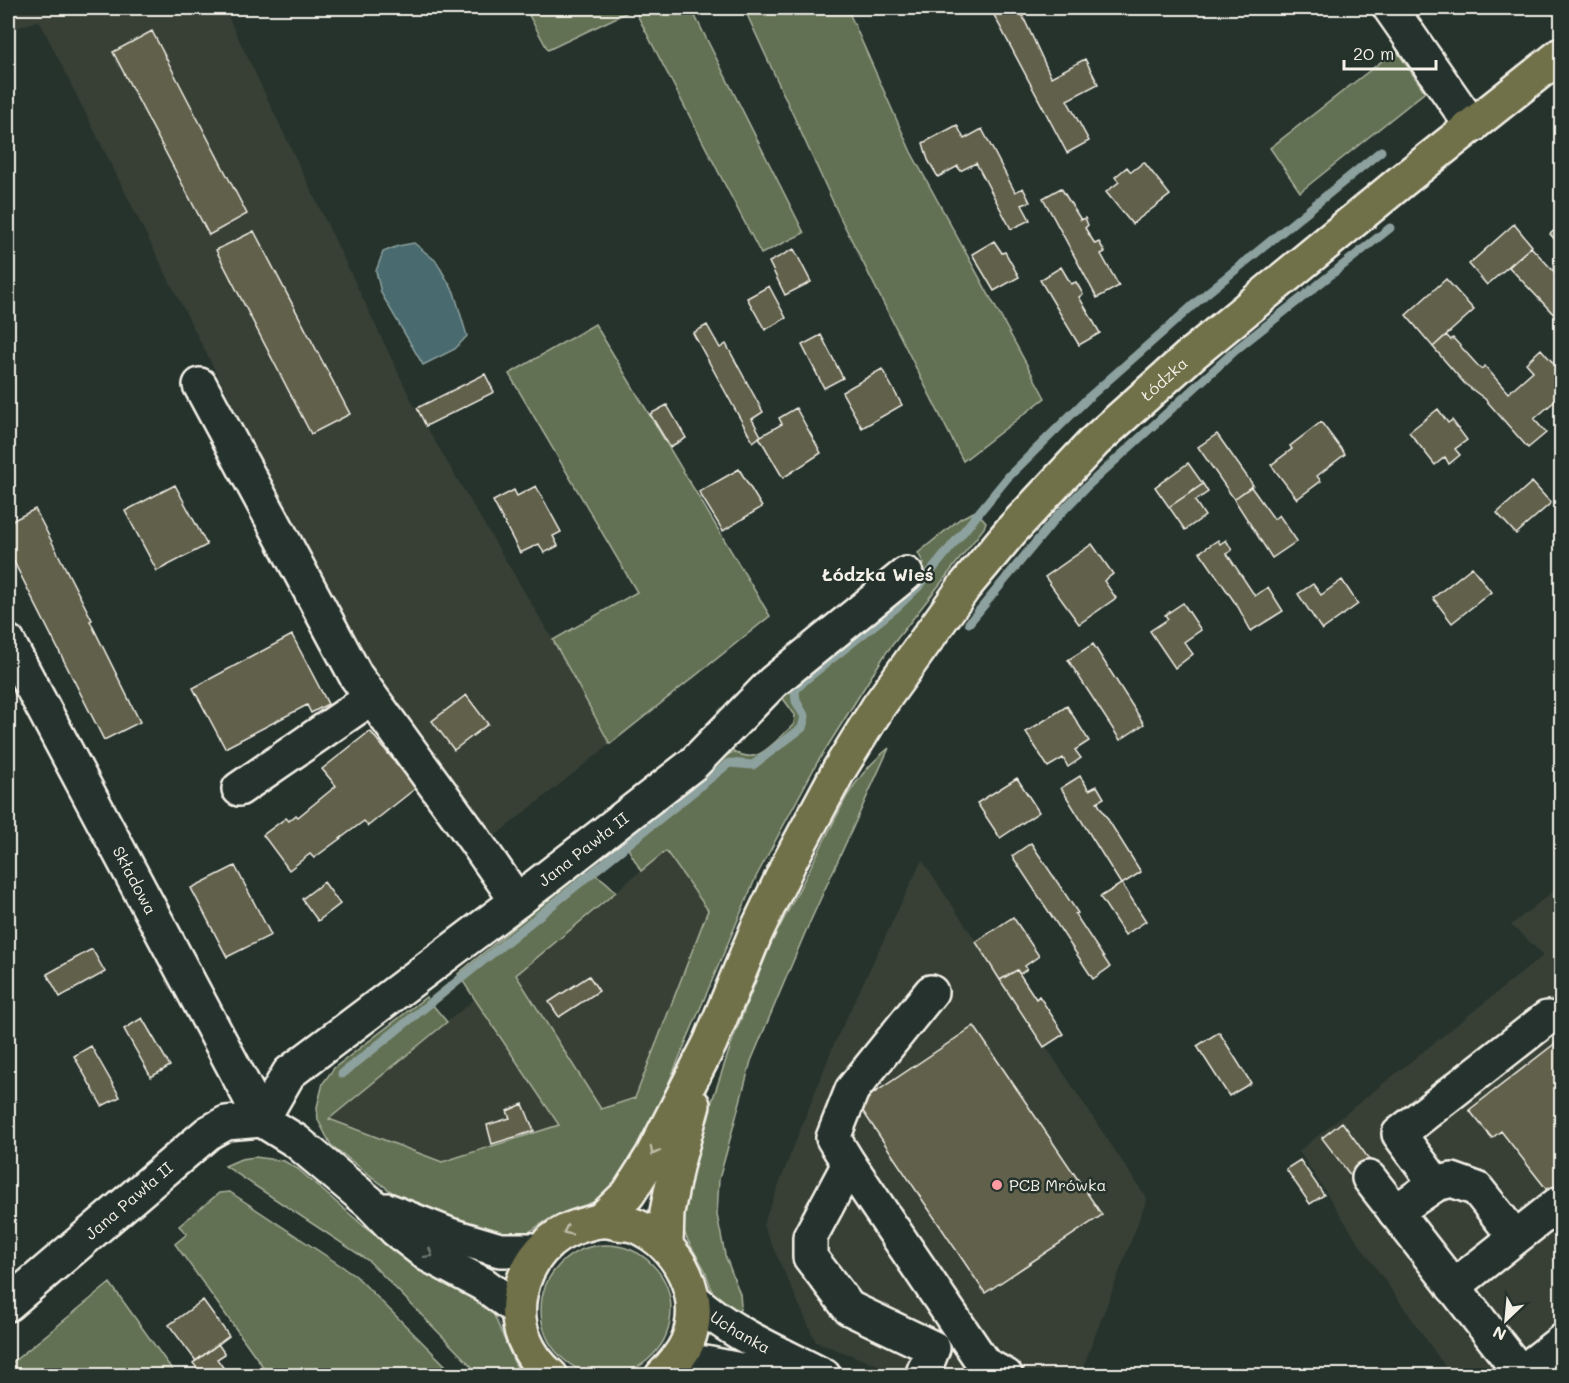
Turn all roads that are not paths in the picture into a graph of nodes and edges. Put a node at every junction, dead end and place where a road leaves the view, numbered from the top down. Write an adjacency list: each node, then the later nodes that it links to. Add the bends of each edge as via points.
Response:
1 (1390, 8): 3 (street)
2 (1562, 54): 3 (main road, Łódzka)
3 (1472, 126): 12 (main road, Łódzka, via 1192,354 1095,441 965,586 878,707 839,770 756,932)
4 (200, 385): 7 (street)
5 (906, 574): 9 (street, Jana Pawła II, via 773,682 693,764)
6 (8, 642): 13 (street, Składowa)
7 (371, 698): 8 (street); 9 (street)
8 (238, 789)
9 (517, 901): 13 (street, Jana Pawła II, via 289,1073)
10 (931, 992): 14 (street, via 852,1090 832,1138)
11 (1547, 1018): 16 (street, via 1399,1134)
12 (710, 1043): 20 (main road, one-way to 20, via 652,1156 628,1194); 22 (main road, via 676,1167 667,1212)
13 (262, 1120): 17 (street, via 296,1141); 26 (street, Jana Pawła II, via 226,1123 208,1133)
14 (849, 1164): 34 (street, via 810,1237 810,1257 849,1308 933,1348); 35 (street, via 984,1364)
15 (1369, 1178): 19 (street)
16 (1436, 1184): 19 (street); 21 (street, via 1452,1180 1477,1190)
17 (369, 1202): 23 (street, via 450,1235 500,1250); 27 (street, one-way to 27, via 428,1255 483,1284)
18 (1558, 1204): 21 (street)
19 (1395, 1212): 24 (street)
20 (600, 1221): 22 (main road, via 635,1226); 23 (main road, one-way to 23, via 567,1229)
21 (1515, 1237): 24 (street)
22 (666, 1245): 25 (main road, via 684,1269)
23 (539, 1250): 27 (main road, via 523,1278)
24 (1453, 1287): 31 (street)
25 (693, 1299): 29 (main road, via 693,1321 687,1342); 33 (street, Uchanka, via 713,1318 741,1335)
26 (8, 1305)
27 (517, 1309): 30 (main road, via 523,1340)
28 (1562, 1341): 31 (street)
29 (669, 1368): 32 (street, Uchanka, via 705,1363)
30 (544, 1372)
31 (1522, 1374)
32 (770, 1376)
33 (824, 1376)
34 (922, 1376)
35 (1006, 1376)

